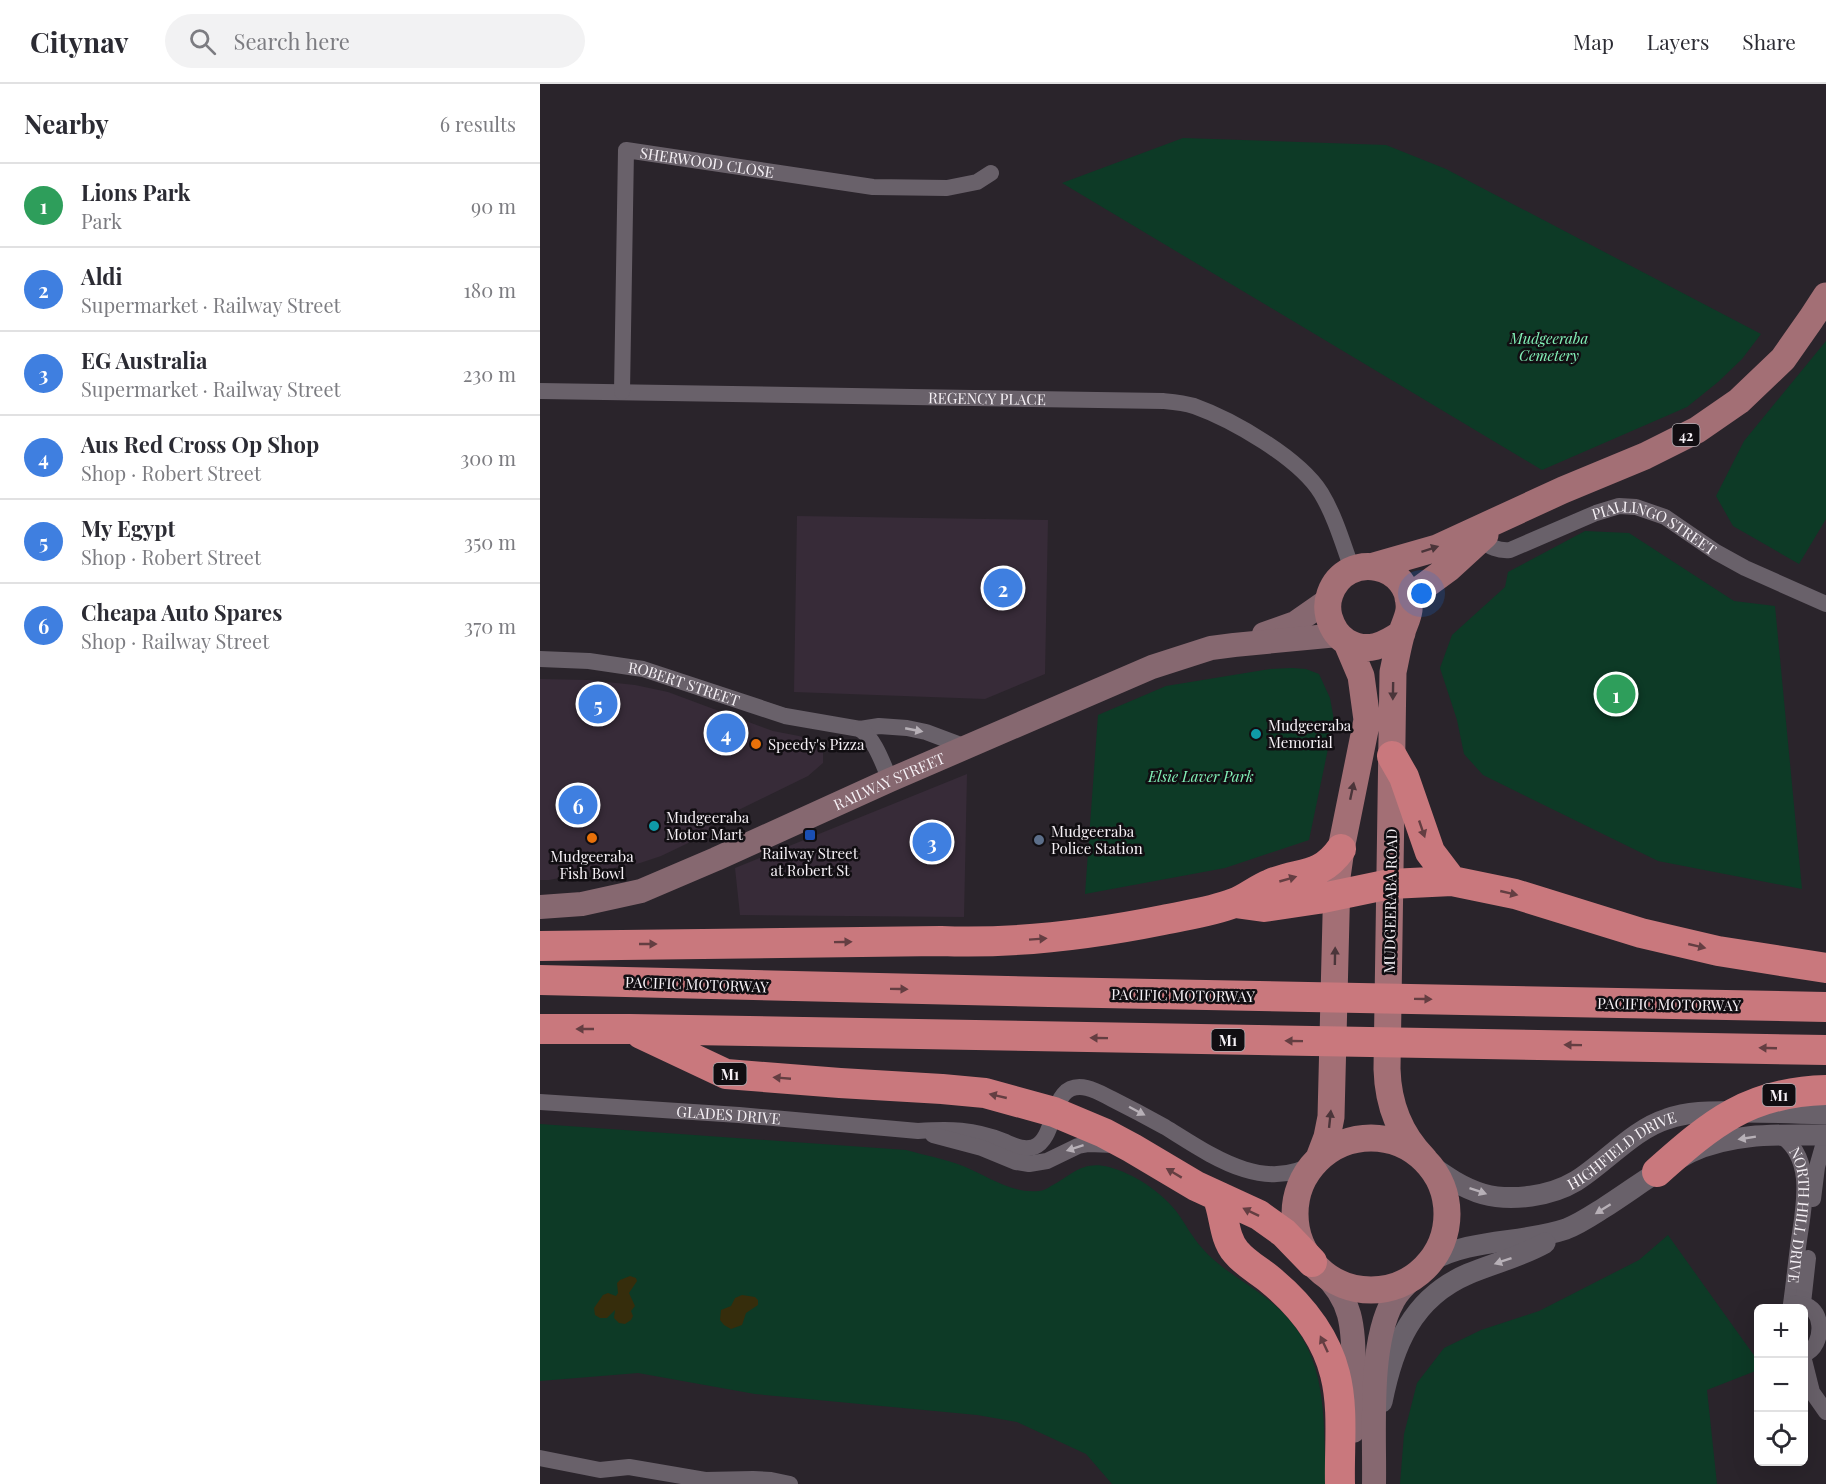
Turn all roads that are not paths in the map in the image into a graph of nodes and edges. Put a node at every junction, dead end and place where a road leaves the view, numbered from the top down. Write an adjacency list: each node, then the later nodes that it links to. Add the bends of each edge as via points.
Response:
1 (991, 173): 4 (street, SHERWOOD CLOSE, via 977,182 947,188 873,187 626,150)
2 (1826, 296): 5 (main road, 42, via 1783,359 1731,407 1645,456)
3 (540, 391): 4 (street, REGENCY PLACE)
4 (622, 392): 7 (street, REGENCY PLACE, via 1162,401 1193,406 1230,423 1298,466 1321,493 1342,541)
5 (1504, 518): 6 (main road, 42); 7 (main road, 42, one-way to 5, via 1437,548)
6 (1480, 540): 8 (main road, 42); 10 (street, PIALLINGO STREET, via 1500,551 1510,550 1596,513 1619,506 1636,507 1665,517 1745,568)
7 (1363, 568): 8 (main road, via 1386,570 1404,586); 9 (main road, via 1341,576)
8 (1408, 598): 11 (main road, via 1409,611)
9 (1328, 600): 12 (main road, via 1331,625); 13 (main road, RAILWAY STREET, via 1295,623)
10 (1826, 604)
11 (1402, 633): 12 (main road, via 1374,648); 17 (main road, MUDGEERABA ROAD, one-way to 17, via 1393,672)
12 (1343, 639): 13 (main road, RAILWAY STREET); 19 (main road, one-way to 12, via 1367,720 1362,676)
13 (1234, 645): 16 (main road, RAILWAY STREET, via 1211,648 1152,667)
14 (540, 659): 15 (street, ROBERT STREET, via 643,669 785,716)
15 (860, 729): 16 (street, ROBERT STREET, one-way to 16, via 907,728); 18 (street, via 874,745)
16 (966, 747): 18 (main road, RAILWAY STREET)
17 (1392, 756): 20 (highway, one-way to 20, via 1404,777 1430,852); 21 (main road, MUDGEERABA ROAD)
18 (890, 780): 24 (main road, RAILWAY STREET, via 641,891 582,904)
19 (1341, 849): 22 (main road); 23 (highway, one-way to 19, via 1271,883 1323,868)
20 (1452, 881): 21 (highway); 26 (highway, one-way to 26, via 1515,894 1641,933 1718,951)
21 (1390, 884): 22 (highway); 43 (main road, MUDGEERABA ROAD, via 1389,1094 1397,1120)
22 (1336, 895): 23 (highway, via 1264,907); 42 (main road, one-way to 22, via 1330,1124)
23 (1235, 903): 25 (highway, one-way to 23, via 1024,940 1091,934)
24 (540, 906)
25 (540, 946)
26 (1826, 968)
27 (540, 980): 28 (highway, PACIFIC MOTORWAY, one-way to 28)
28 (1826, 1006)
29 (540, 1029): 30 (highway, M1, one-way to 29)
30 (630, 1029): 31 (highway, M1, one-way to 30); 34 (highway, M1, one-way to 30, via 986,1093 726,1074)
31 (1826, 1050)
32 (1826, 1090): 35 (highway, M1, via 1777,1096)
33 (540, 1102): 38 (street, GLADES DRIVE)
34 (1054, 1112): 38 (street, GLADES DRIVE, via 1043,1140 1028,1148 968,1131); 41 (highway, M1); 42 (street, GLADES DRIVE, one-way to 42, via 1065,1093 1077,1087 1086,1088 1128,1106 1249,1172 1286,1173)
35 (1734, 1112): 36 (street, HIGHFIELD DRIVE); 43 (street, HIGHFIELD DRIVE, one-way to 35, via 1483,1194 1541,1194 1576,1181 1663,1120 1700,1112); 44 (highway, M1, via 1688,1145)
36 (1800, 1113): 37 (street, HIGHFIELD DRIVE); 40 (street)
37 (1826, 1114)
38 (918, 1131): 41 (street, GLADES DRIVE, one-way to 38, via 1084,1144 1043,1162 1025,1164)
39 (1778, 1134): 40 (street); 44 (street, one-way to 44, via 1712,1144); 50 (street, NORTH HILL DRIVE, via 1796,1152 1804,1176)
40 (1824, 1135): 49 (street, NORTH HILL DRIVE)
41 (1132, 1148): 45 (highway, M1, one-way to 41)
42 (1317, 1160): 43 (main road, via 1343,1144 1370,1138 1401,1144); 47 (main road, via 1300,1188 1296,1208 1298,1235)
43 (1425, 1161): 48 (main road, via 1443,1189 1447,1219 1441,1243)
44 (1658, 1173): 46 (street, M1, one-way to 46)
45 (1217, 1196): 47 (highway, M1, one-way to 45, via 1264,1218); 58 (highway, one-way to 45, via 1339,1402 1330,1358 1302,1309 1235,1251)
46 (1574, 1226): 48 (street, M1, via 1536,1237 1461,1249); 55 (street, one-way to 55, via 1531,1250 1451,1282 1422,1306 1396,1348)
47 (1317, 1267): 48 (main road, via 1344,1284 1369,1289 1396,1285); 59 (main road, via 1340,1292 1353,1327)
48 (1424, 1268): 55 (main road, via 1395,1297 1383,1327 1376,1371)
49 (1793, 1304)
50 (1793, 1304)
51 (1808, 1306): 52 (street, NORTH HILL DRIVE, via 1815,1307 1822,1315 1826,1332 1820,1345)
52 (1808, 1353)
53 (1808, 1378): 54 (street, via 1812,1392)
54 (1826, 1412)
55 (1374, 1443): 60 (main road)
56 (540, 1458): 57 (street, via 600,1470 629,1467 705,1480 753,1479)
57 (790, 1484)
58 (1340, 1484)
59 (1352, 1484)
60 (1374, 1484)

